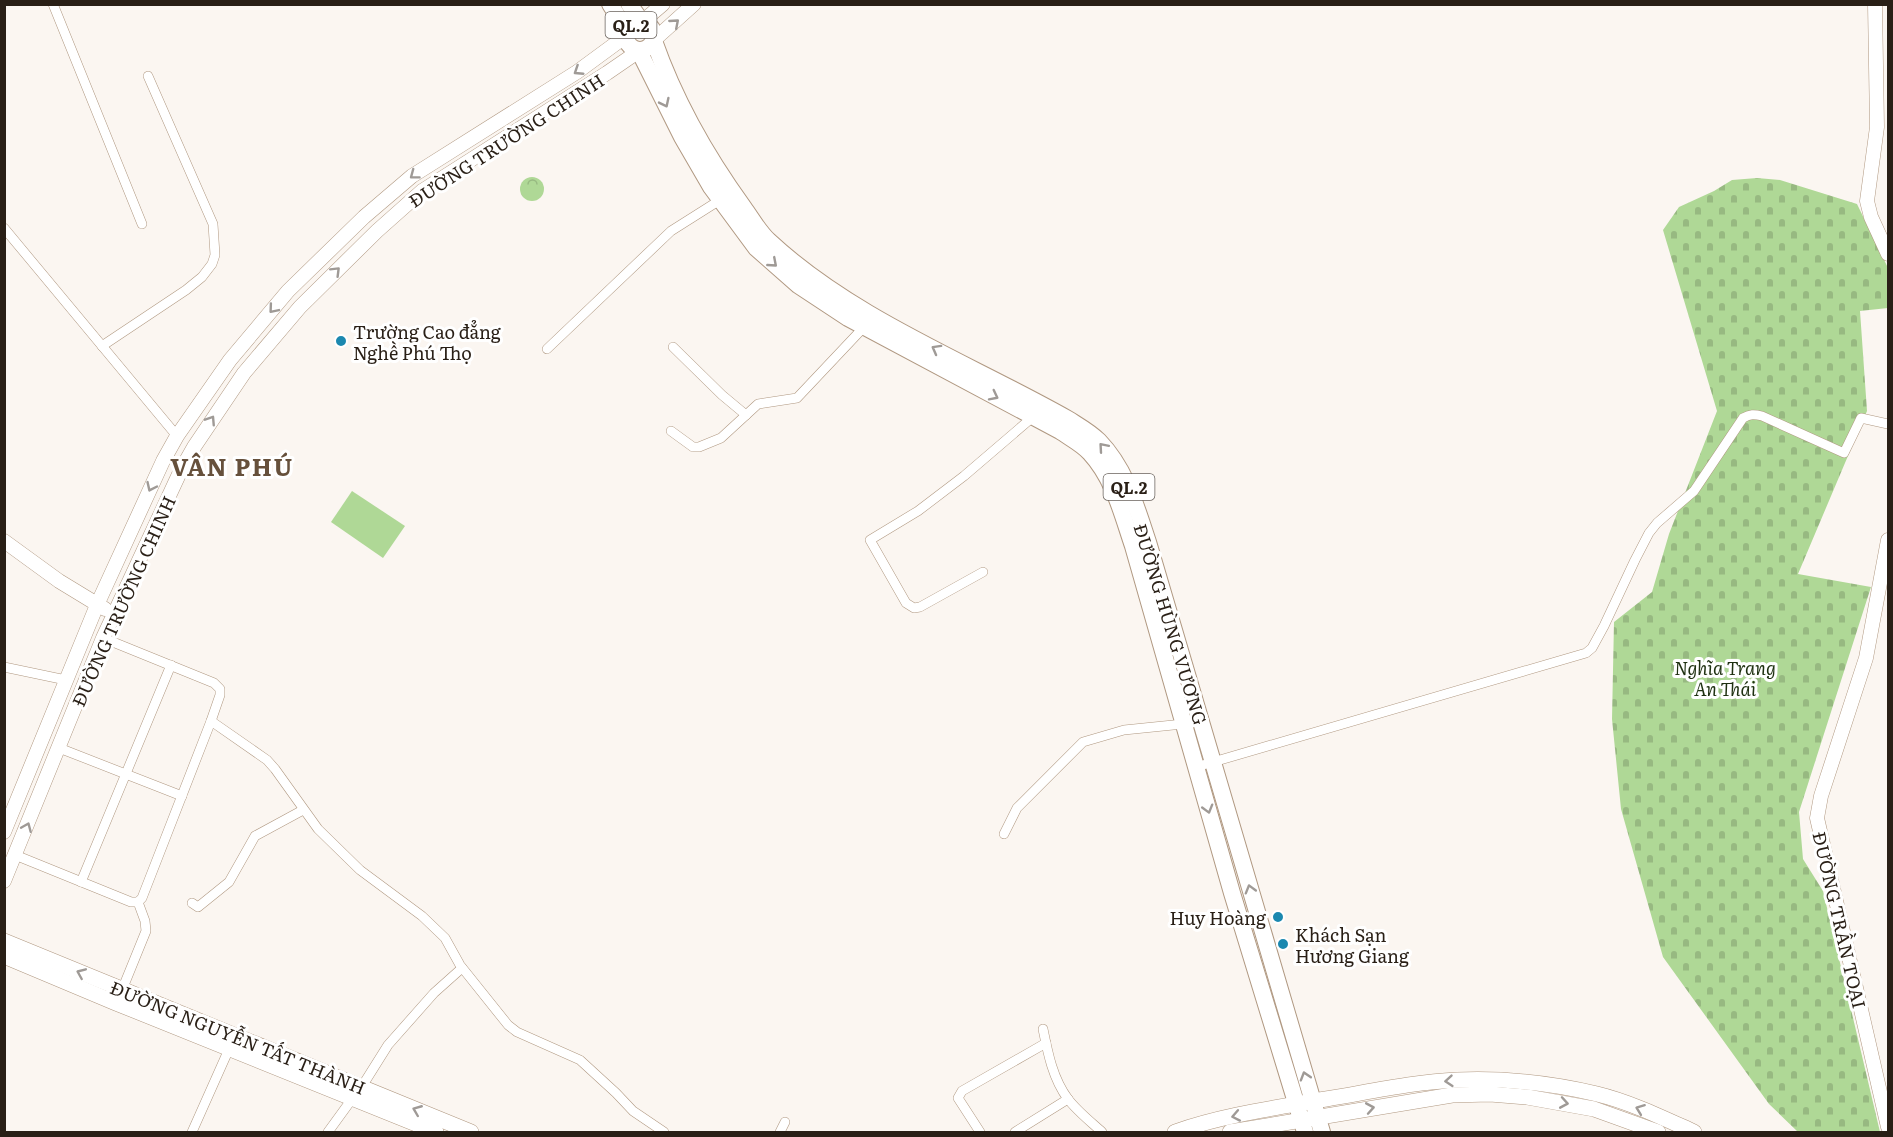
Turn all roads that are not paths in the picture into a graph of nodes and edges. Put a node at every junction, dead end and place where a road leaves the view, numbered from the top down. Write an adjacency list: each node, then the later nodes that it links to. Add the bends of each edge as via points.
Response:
1 (53, 4): 13 (street)
2 (609, 4): 8 (highway, QL.2)
3 (629, 4): 7 (highway, QL.2)
4 (663, 4): 7 (main road)
5 (694, 4): 9 (main road, one-way to 5)
6 (1875, 4): 15 (main road, via 1877,127 1867,201)
7 (642, 22): 8 (highway, QL.2, via 633,24); 9 (highway, QL.2, via 652,28)
8 (626, 34): 10 (highway, QL.2, via 630,46); 24 (main road, ĐƯỜNG TRƯỜNG CHINH, one-way to 24, via 577,72 418,172 364,217 288,291 230,360)
9 (654, 41): 10 (highway, QL.2); 20 (highway, ĐƯỜNG HÙNG VƯƠNG / QL.2, one-way to 9, via 860,308 807,273 767,239 694,131)
10 (639, 51): 12 (highway, ĐƯỜNG HÙNG VƯƠNG / QL.2, one-way to 12, via 682,137); 26 (main road, ĐƯỜNG TRƯỜNG CHINH, one-way to 10, via 243,373 300,307 377,231 429,186)
11 (148, 76): 17 (street, via 213,224 215,255 202,277 186,290)
12 (720, 200): 16 (highway, ĐƯỜNG HÙNG VƯƠNG / QL.2, one-way to 16, via 756,248 798,285); 19 (street, via 671,231)
13 (142, 224)
14 (4, 228): 17 (street)
15 (1888, 254)
16 (864, 327): 20 (highway, ĐƯỜNG HÙNG VƯƠNG / QL.2, one-way to 20); 21 (street, via 798,397 761,403)
17 (102, 346): 24 (street)
18 (673, 347): 21 (street)
19 (547, 349)
20 (1040, 412): 29 (street, via 918,511 870,540 906,603 914,608); 37 (highway, ĐƯỜNG HÙNG VƯƠNG / QL.2, via 1088,452 1114,491); 39 (highway, ĐƯỜNG HÙNG VƯƠNG / QL.2, one-way to 20, via 1148,542 1128,485 1098,440 1068,419)
21 (746, 415): 23 (street, via 721,438 699,447)
22 (1888, 424): 39 (street, via 1861,418 1844,453 1762,416 1743,418 1694,491 1649,533 1604,626 1586,653)
23 (671, 431)
24 (177, 436): 25 (main road, ĐƯỜNG TRƯỜNG CHINH)
25 (163, 461): 26 (main road); 30 (main road, ĐƯỜNG TRƯỜNG CHINH, one-way to 30)
26 (181, 470): 31 (main road, ĐƯỜNG TRƯỜNG CHINH)
27 (1888, 540): 62 (main road, ĐƯỜNG TRẦN TOẠI, via 1866,658 1817,818)
28 (4, 541): 30 (main road)
29 (983, 572)
30 (97, 605): 31 (main road); 35 (main road, ĐƯỜNG TRƯỜNG CHINH)
31 (114, 614): 32 (main road, ĐƯỜNG TRƯỜNG CHINH)
32 (103, 638): 33 (street); 38 (main road, ĐƯỜNG TRƯỜNG CHINH)
33 (171, 665): 36 (street, via 219,686); 40 (street)
34 (4, 667): 35 (street)
35 (66, 680): 43 (main road, ĐƯỜNG TRƯỜNG CHINH)
36 (211, 721): 41 (street); 42 (street, via 267,760)
37 (1183, 724): 39 (highway, ĐƯỜNG HÙNG VƯƠNG / QL.2); 44 (street, via 1124,730 1083,742 1021,802)
38 (59, 748): 40 (street); 45 (main road, ĐƯỜNG TRƯỜNG CHINH, one-way to 38)
39 (1204, 764): 59 (highway, ĐƯỜNG HÙNG VƯƠNG / QL.2, via 1232,893)
40 (125, 773): 41 (street); 47 (street)
41 (182, 796): 48 (street)
42 (303, 810): 49 (street, via 255,836 229,882 198,907); 52 (street, via 360,870 436,927)
43 (4, 832)
44 (1004, 834)
45 (15, 855): 46 (main road, ĐƯỜNG TRƯỜNG CHINH); 47 (street)
46 (4, 881)
47 (81, 882): 48 (street)
48 (138, 902): 53 (street, via 146,931)
49 (192, 903)
50 (4, 941): 53 (main road, ĐƯỜNG NGUYỄN TẤT THÀNH, one-way to 50)
51 (4, 956): 56 (main road, ĐƯỜNG NGUYỄN TẤT THÀNH)
52 (462, 968): 57 (street, via 388,1045); 67 (street, via 508,1025 580,1060 633,1112)
53 (122, 990): 57 (main road, ĐƯỜNG NGUYỄN TẤT THÀNH)
54 (1043, 1029): 55 (street)
55 (1046, 1043): 58 (street, via 1049,1059); 69 (street, via 962,1091 958,1098)
56 (229, 1049): 57 (main road, ĐƯỜNG NGUYỄN TẤT THÀNH); 63 (street)
57 (357, 1093): 64 (street); 65 (main road, ĐƯỜNG NGUYỄN TẤT THÀNH); 66 (main road, ĐƯỜNG NGUYỄN TẤT THÀNH, one-way to 57)
58 (1068, 1099): 70 (street); 71 (street)
59 (1305, 1103): 61 (highway, ĐƯỜNG HÙNG VƯƠNG / QL.2); 72 (main road, one-way to 72, via 1216,1119); 75 (main road, one-way to 59, via 1599,1094 1492,1080 1454,1080)
60 (785, 1122): 68 (street)
61 (1311, 1126): 73 (main road); 74 (main road, one-way to 74, via 1368,1108 1452,1095 1490,1094 1594,1109)
62 (1888, 1127)
63 (192, 1132)
64 (328, 1132)
65 (436, 1132)
66 (471, 1132)
67 (664, 1132)
68 (780, 1132)
69 (980, 1132)
70 (1015, 1132)
71 (1102, 1132)
72 (1175, 1132)
73 (1230, 1132)
74 (1658, 1132)
75 (1694, 1132)

